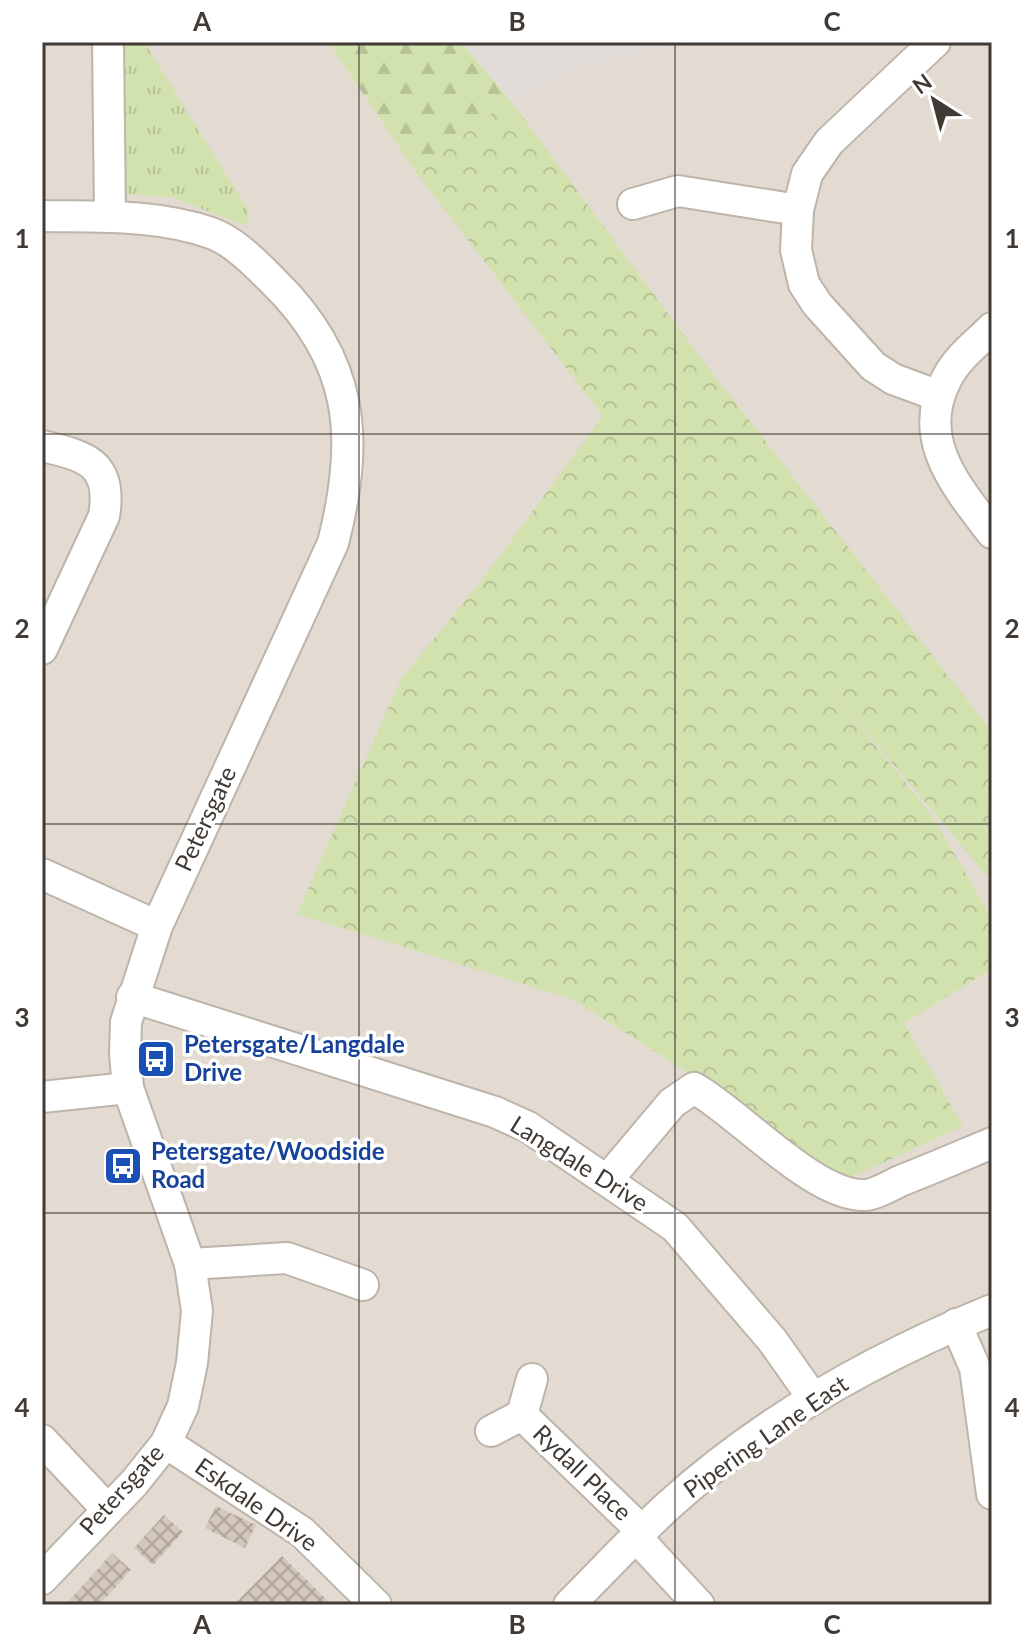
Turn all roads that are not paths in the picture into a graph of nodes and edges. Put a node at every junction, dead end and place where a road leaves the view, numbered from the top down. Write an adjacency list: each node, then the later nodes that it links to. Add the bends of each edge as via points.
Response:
1 (108, 42): 6 (street)
2 (935, 42): 4 (street, via 829,142 807,174)
3 (633, 204): 4 (street, via 678,191)
4 (798, 210): 8 (street, via 796,250 804,284 817,304 873,366)
5 (42, 216): 6 (street, Petersgate)
6 (110, 216): 13 (street, Petersgate, via 178,223 214,234 255,263 313,326 345,399 348,464 333,543)
7 (992, 328): 8 (street, via 960,360)
8 (939, 396): 10 (street, via 937,439 943,463)
9 (42, 446): 11 (street, via 91,460 107,496 104,516)
10 (992, 533)
11 (42, 649)
12 (42, 874): 13 (street)
13 (157, 926): 14 (street, Petersgate)
14 (132, 997): 15 (street, Petersgate, via 125,1038); 18 (street, Langdale Drive, via 495,1112)
15 (128, 1088): 16 (street); 19 (street, Petersgate)
16 (42, 1097)
17 (992, 1143): 18 (street, via 867,1195 844,1191 760,1140 694,1088 672,1103)
18 (608, 1179): 24 (street, Langdale Drive, via 675,1227 772,1340)
19 (190, 1264): 20 (street, via 287,1258); 28 (street, Petersgate, via 197,1311 192,1363 183,1406)
20 (363, 1285)
21 (992, 1310): 22 (street, Pipering Lane East)
22 (956, 1324): 24 (street, Pipering Lane East); 29 (street, via 975,1368)
23 (532, 1379): 25 (street, Rydall Place)
24 (813, 1398): 31 (street, Pipering Lane East, via 732,1454)
25 (522, 1415): 26 (street, Rydall Place); 31 (street, Rydall Place)
26 (491, 1431)
27 (42, 1440): 30 (street)
28 (166, 1443): 30 (street, Petersgate); 33 (street, Eskdale Drive, via 302,1532)
29 (992, 1494)
30 (107, 1509): 32 (street, Petersgate)
31 (639, 1534): 34 (street, Pipering Lane East); 35 (street, Rydall Place)
32 (42, 1579)
33 (376, 1605)
34 (569, 1605)
35 (699, 1605)

